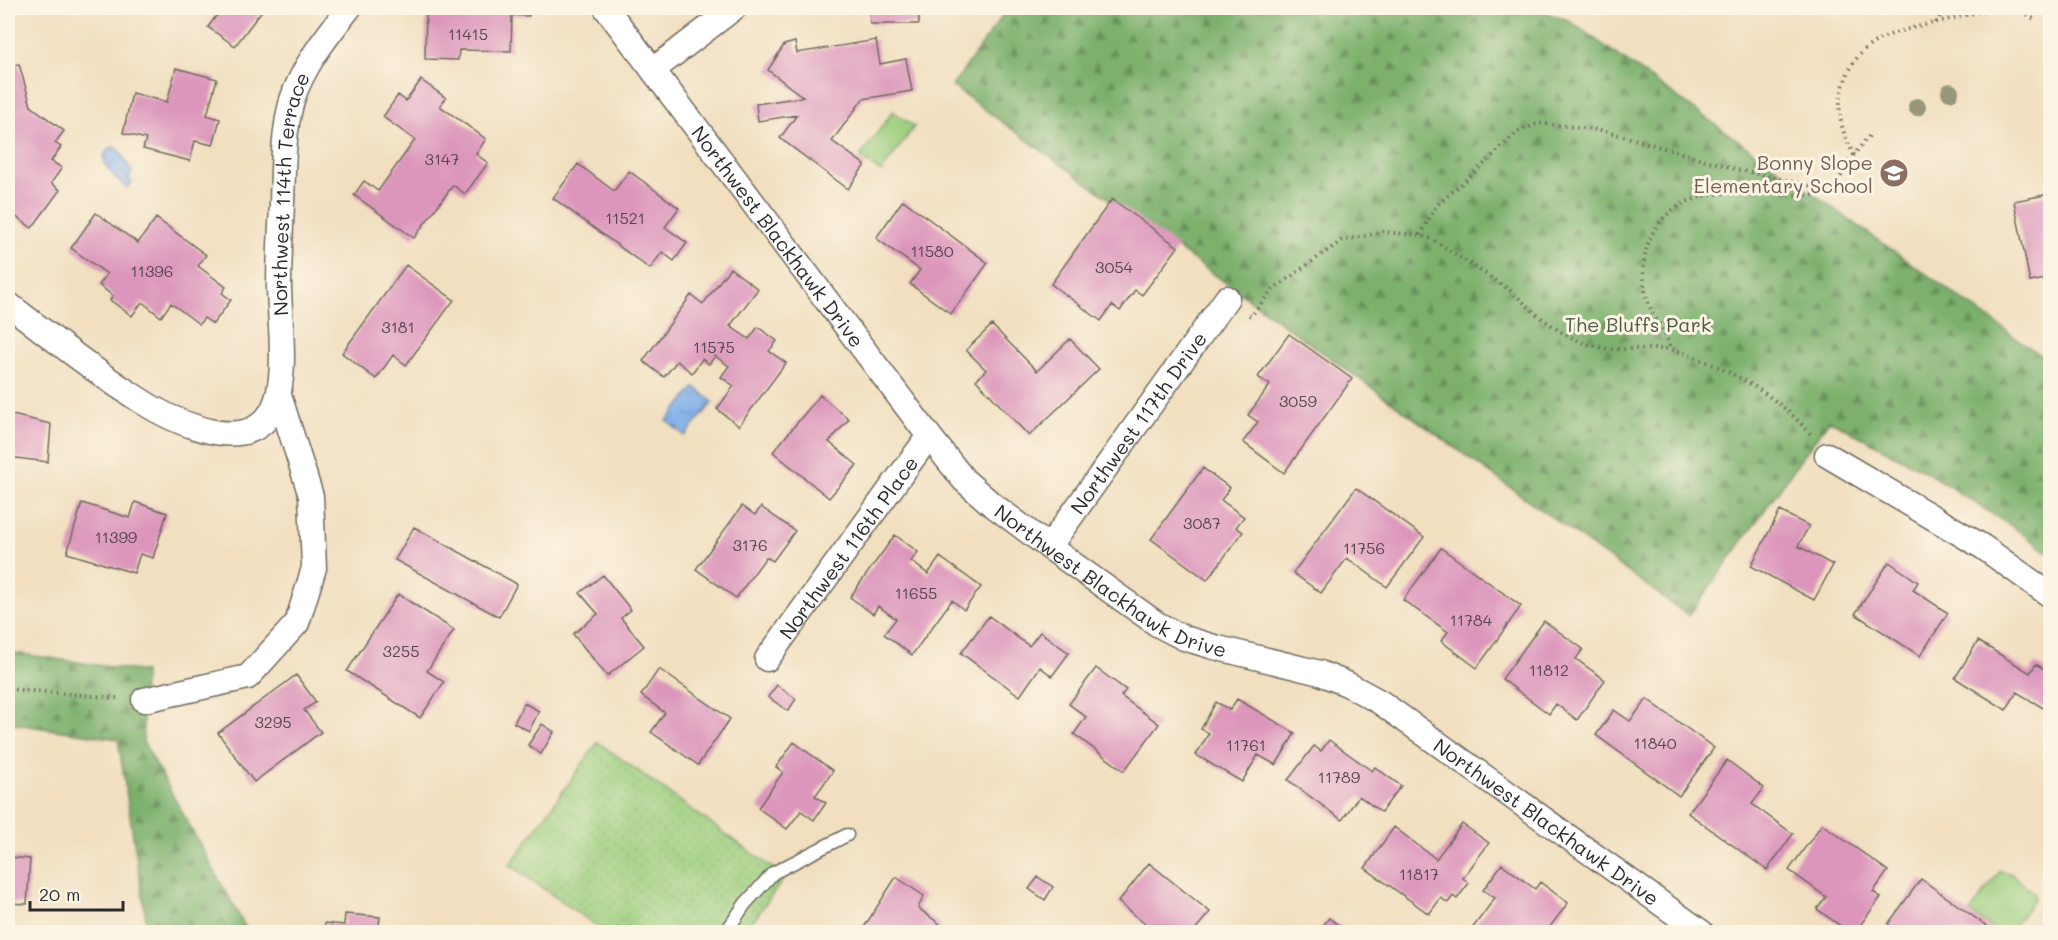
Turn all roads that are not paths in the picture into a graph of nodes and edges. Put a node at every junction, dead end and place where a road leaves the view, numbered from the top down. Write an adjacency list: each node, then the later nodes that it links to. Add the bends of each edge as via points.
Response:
1 (349, 8): 7 (street, Northwest 114th Terrace, via 307,68 293,99 285,137)
2 (606, 8): 4 (street, Northwest Blackhawk Drive)
3 (734, 8): 4 (street)
4 (653, 70): 8 (street, Northwest Blackhawk Drive)
5 (1227, 298): 10 (street, Northwest 117th Drive)
6 (8, 304): 7 (street, Northwest 114th Terrace, via 132,396 201,428 225,434 246,433 260,426)
7 (279, 395): 13 (street, Northwest 114th Terrace, via 310,496 314,568 297,623 248,677)
8 (929, 436): 10 (street, Northwest Blackhawk Drive, via 964,480); 12 (street, Northwest 116th Place)
9 (1827, 455): 11 (street, via 1983,547)
10 (1049, 547): 16 (street, Northwest Blackhawk Drive, via 1157,624 1184,638 1320,673 1380,702)
11 (2050, 595)
12 (766, 659)
13 (144, 700)
14 (847, 835): 15 (lane, via 774,873 745,904)
15 (726, 933)
16 (1701, 933)

